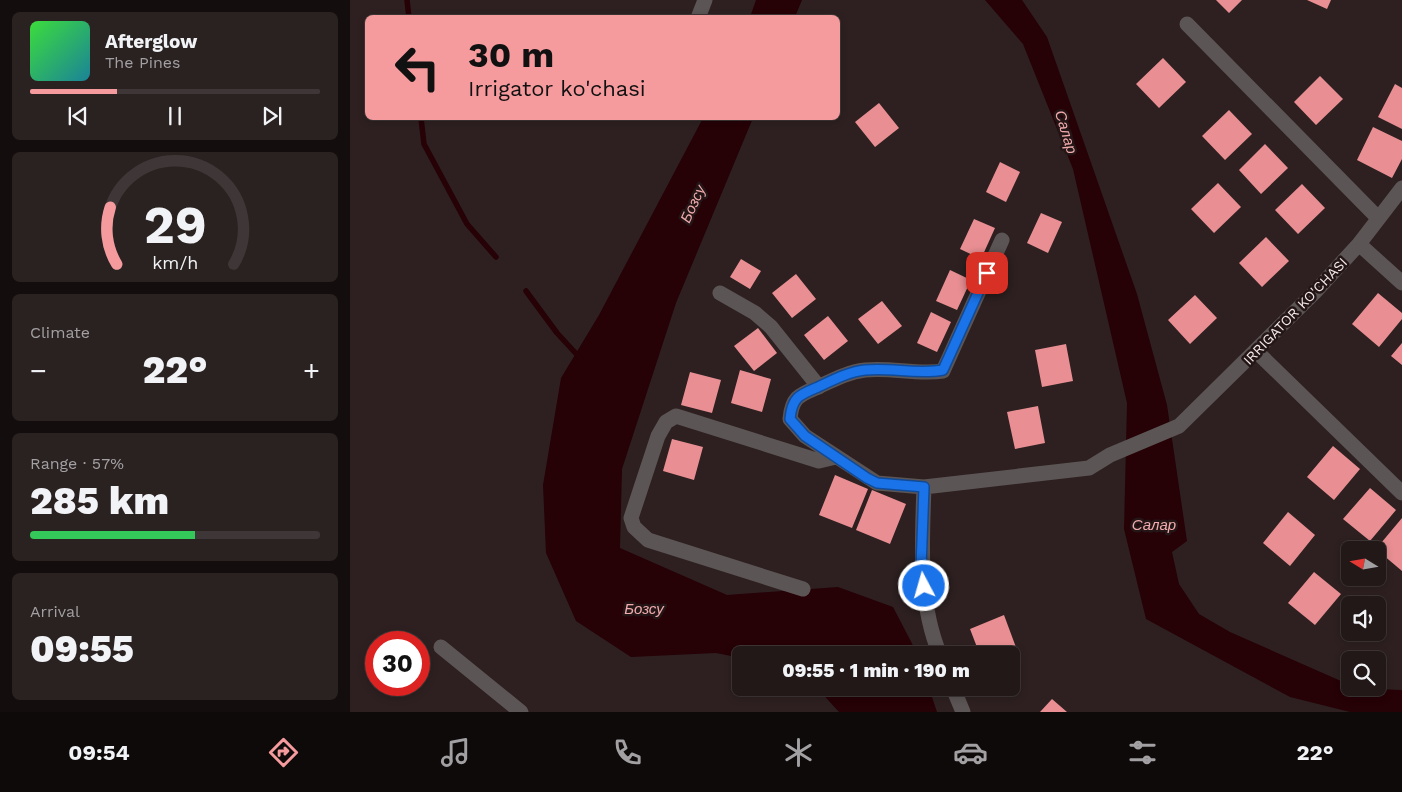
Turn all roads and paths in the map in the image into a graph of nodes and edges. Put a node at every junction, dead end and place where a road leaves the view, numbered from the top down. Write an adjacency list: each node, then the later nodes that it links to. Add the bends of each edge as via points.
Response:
1 (705, 0): 2 (street)
2 (699, 15)
3 (1187, 24): 5 (street)
4 (1402, 188): 5 (street, IRRIGATOR KO'CHASI)
5 (1378, 218): 7 (street, IRRIGATOR KO'CHASI)
6 (1002, 240): 11 (street, via 943,370 931,373 867,370 850,373)
7 (1359, 244): 8 (street); 10 (street, IRRIGATOR KO'CHASI)
8 (1402, 283)
9 (720, 293): 11 (street, via 755,313 770,327)
10 (1256, 350): 13 (street, IRRIGATOR KO'CHASI, via 1179,426 1110,455 1089,468); 14 (street)
11 (819, 386): 12 (street, via 798,396 791,407 790,419 805,436)
12 (836, 457): 13 (street, via 877,483); 15 (street, via 819,461 676,416 666,422 658,436 630,518 634,527 648,540)
13 (924, 487): 16 (street, via 921,568)
14 (1402, 493)
15 (803, 588)
16 (936, 646)
17 (441, 647): 19 (street)
18 (956, 696): 20 (street)
19 (521, 712)
20 (963, 712)

